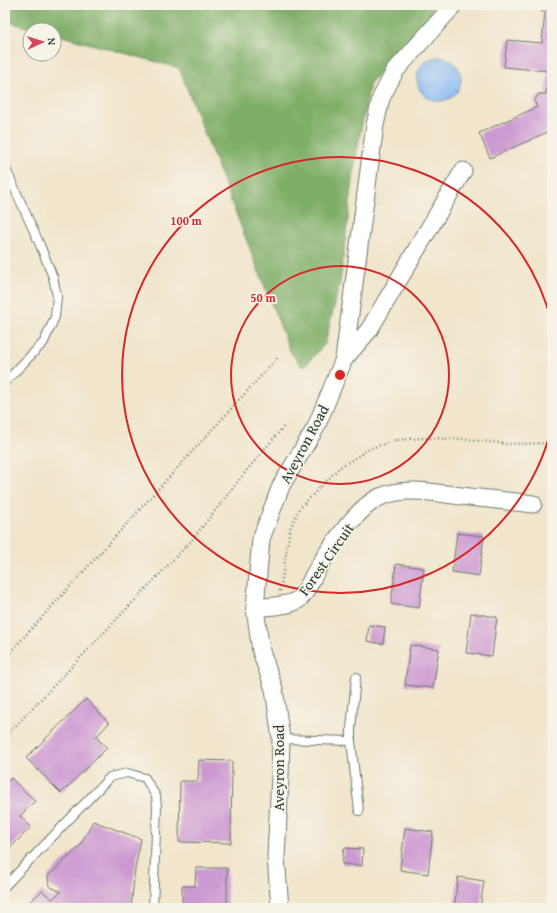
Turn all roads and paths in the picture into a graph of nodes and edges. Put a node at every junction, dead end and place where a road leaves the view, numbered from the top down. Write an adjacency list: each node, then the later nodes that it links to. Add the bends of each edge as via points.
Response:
1 (453, 5): 5 (street, Aveyron Road, via 395,71 381,98 375,125)
2 (5, 167): 6 (lane, via 40,244 53,277 57,296 55,317 44,342)
3 (463, 171): 5 (street, via 369,330)
4 (279, 356): 10 (path)
5 (344, 358): 9 (street, Aveyron Road, via 316,427 281,486 261,539)
6 (5, 382)
7 (285, 425): 12 (path, via 192,540)
8 (534, 504): 9 (street, Forest Circuit, via 415,491 379,497 353,520 332,546 306,591 298,599 287,604)
9 (255, 608): 13 (street, Aveyron Road, via 261,650 274,689)
10 (5, 658)
11 (356, 676): 14 (lane)
12 (5, 737)
13 (281, 739): 14 (lane); 18 (street, Aveyron Road, via 276,858)
14 (351, 741): 15 (lane)
15 (359, 811)
16 (5, 886): 17 (lane, via 110,777 127,773 145,778 156,796)
17 (153, 908)
18 (280, 908)

